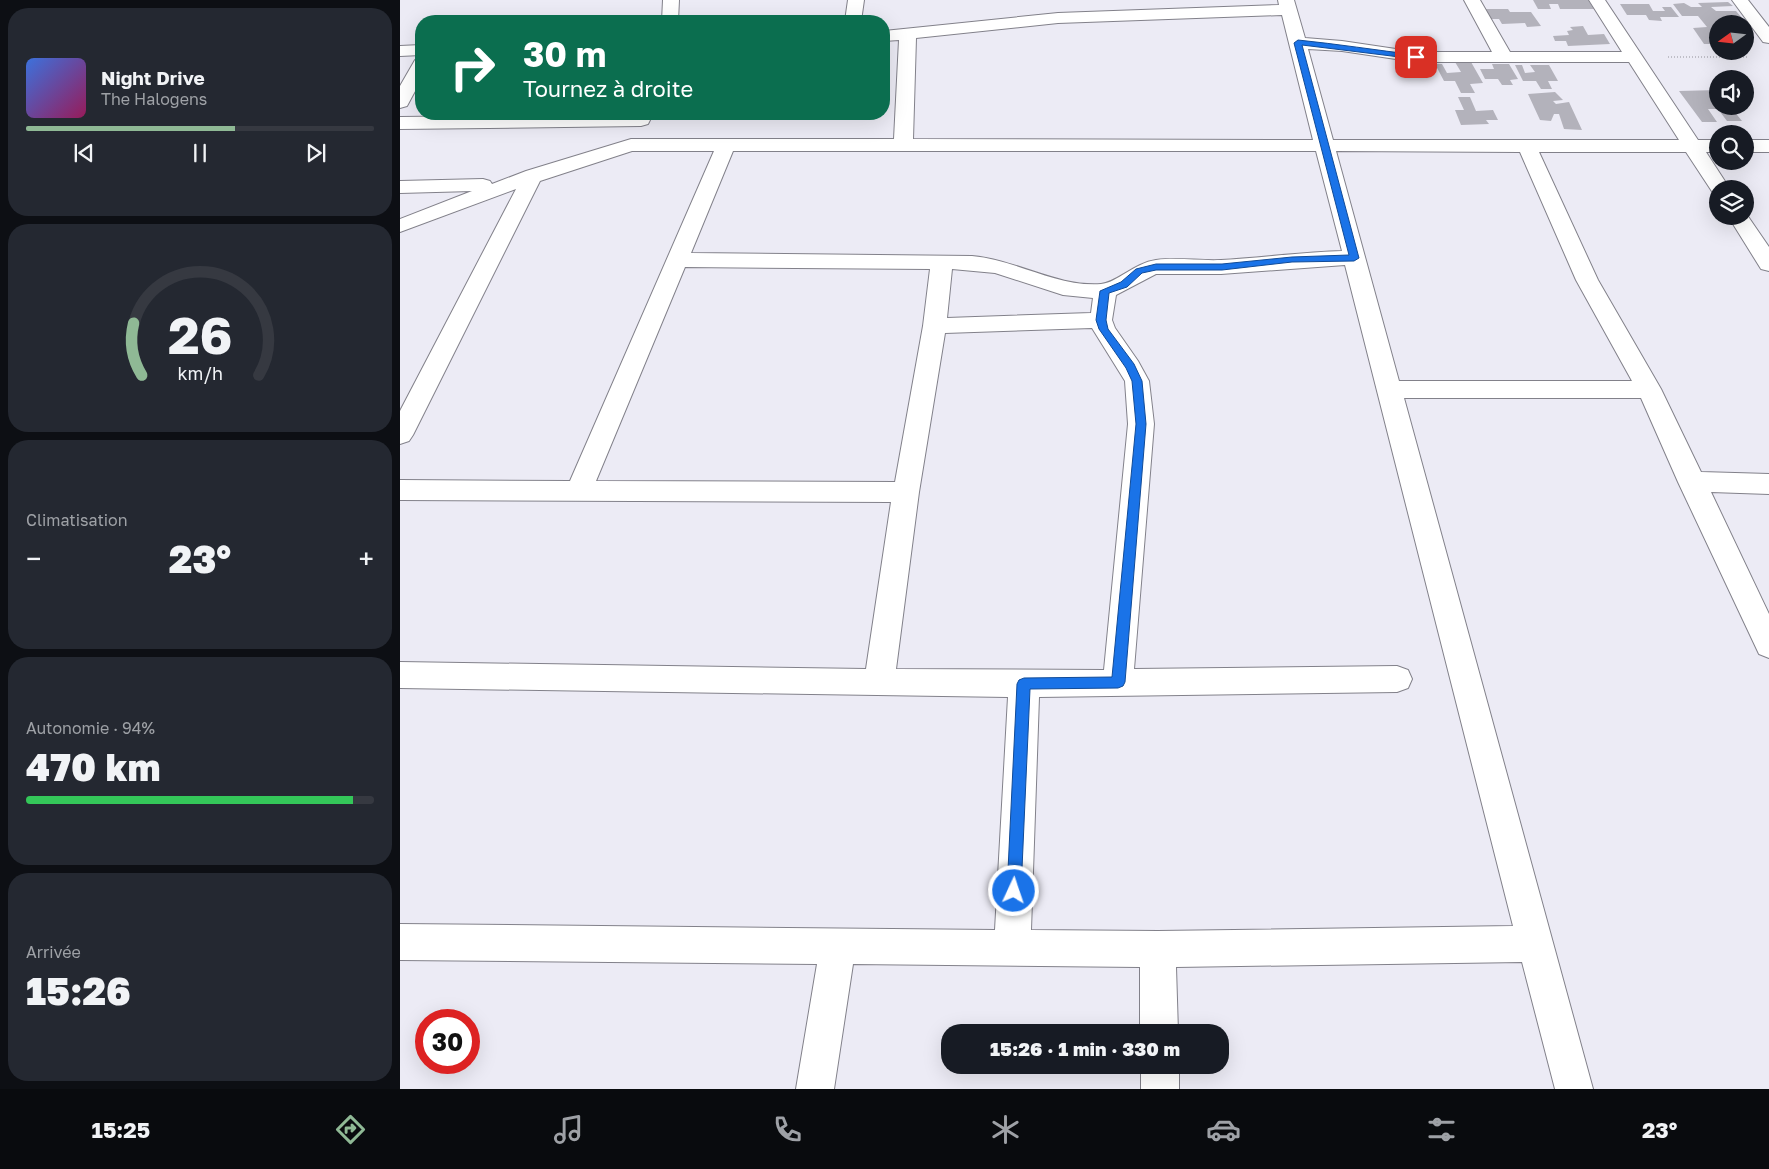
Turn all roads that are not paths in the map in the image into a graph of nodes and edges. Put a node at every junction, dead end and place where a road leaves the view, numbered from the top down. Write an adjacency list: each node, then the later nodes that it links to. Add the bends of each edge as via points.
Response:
1 (671, 0): 7 (street)
2 (856, 0): 8 (street)
3 (1472, 0): 15 (street)
4 (1597, 0): 16 (street)
5 (1740, 0): 11 (street)
6 (1288, 5): 9 (street, via 1053,12); 12 (street)
7 (670, 15)
8 (854, 15)
9 (908, 35): 10 (street); 24 (street)
10 (890, 36)
11 (1769, 38)
12 (1298, 43): 15 (street, via 1416,57); 25 (street)
13 (400, 50): 14 (street)
14 (415, 50)
15 (1504, 57): 16 (street)
16 (1634, 57): 27 (street)
17 (415, 75): 18 (street)
18 (400, 102)
19 (521, 120): 21 (street)
20 (641, 120): 22 (street)
21 (400, 123)
22 (631, 145): 23 (street); 31 (street)
23 (726, 145): 24 (street); 38 (street)
24 (903, 145): 25 (street)
25 (1325, 146): 26 (street); 37 (street)
26 (1527, 146): 27 (street); 44 (street, via 1587,280)
27 (1692, 146): 28 (street); 32 (street)
28 (1709, 146)
29 (1754, 146): 30 (street)
30 (1769, 146)
31 (533, 175): 33 (street); 46 (street)
32 (1714, 180)
33 (509, 184): 34 (street); 36 (street)
34 (400, 187)
35 (1744, 225): 40 (street)
36 (400, 226)
37 (1354, 258): 41 (street, via 1292,259 1222,267 1156,267 1139,271 1124,284); 45 (street)
38 (676, 260): 39 (street); 50 (street)
39 (942, 262): 41 (street, via 1001,267 1067,290); 43 (street)
40 (1769, 264)
41 (1105, 291): 42 (street)
42 (1101, 320): 43 (street); 56 (street, via 1137,381 1141,424)
43 (935, 326): 51 (street)
44 (1649, 389): 45 (street); 47 (street)
45 (1390, 390): 59 (street)
46 (400, 435)
47 (1691, 482): 48 (street); 52 (street)
48 (1769, 484)
49 (400, 490): 50 (street)
50 (579, 491): 51 (street)
51 (906, 492): 55 (street)
52 (1769, 645)
53 (400, 674): 55 (street)
54 (1397, 679): 56 (street)
55 (879, 680): 57 (street)
56 (1118, 682): 57 (street)
57 (1024, 684): 61 (street)
58 (400, 942): 60 (street)
59 (1536, 944): 62 (street); 67 (street)
60 (838, 947): 61 (street); 65 (street)
61 (1012, 948): 62 (street)
62 (1158, 948): 63 (street)
63 (1159, 1024)
64 (1160, 1074): 66 (street)
65 (815, 1089)
66 (1160, 1089)
67 (1574, 1089)

